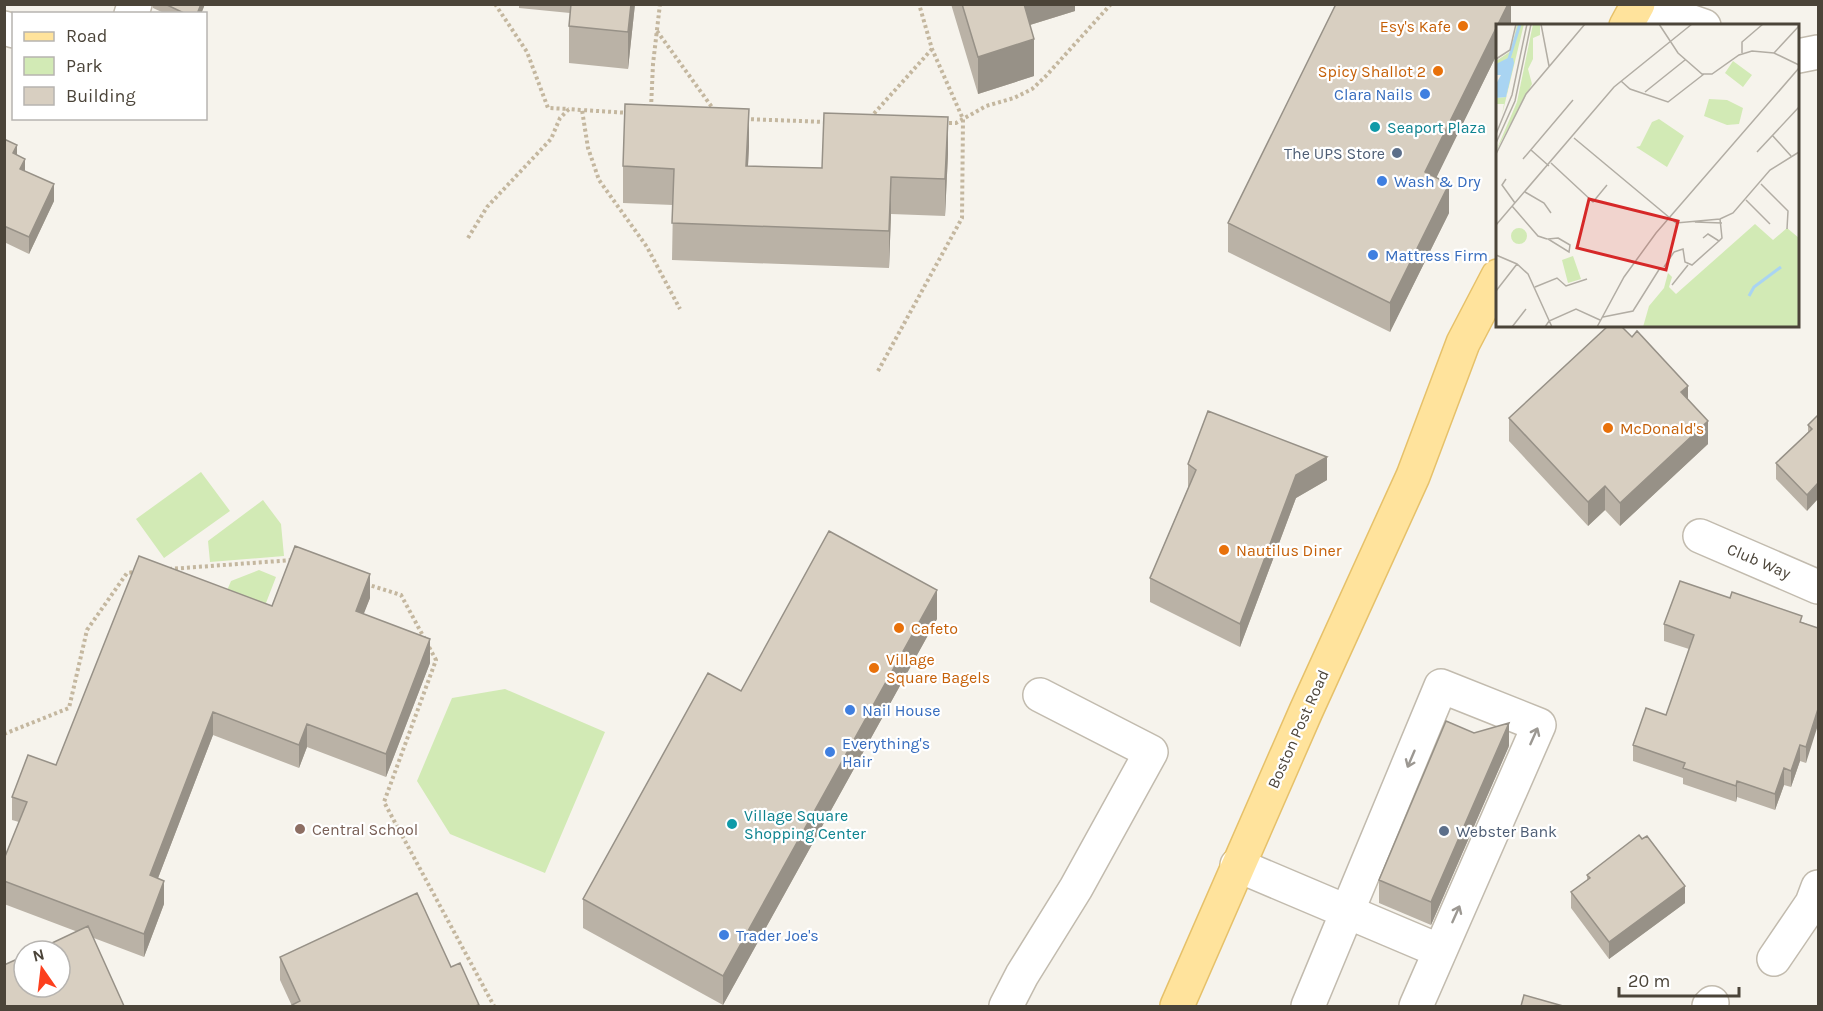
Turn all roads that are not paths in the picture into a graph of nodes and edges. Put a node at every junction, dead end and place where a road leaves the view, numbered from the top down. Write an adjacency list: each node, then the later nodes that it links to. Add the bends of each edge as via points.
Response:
1 (1639, 4): 2 (main road); 3 (street)
2 (1627, 24)
3 (1698, 24)
4 (1818, 52): 5 (street)
5 (1799, 56)
6 (1496, 278): 10 (main road, Boston Post Road, via 1463,343 1413,476)
7 (1700, 536): 8 (street, Club Way)
8 (1818, 587)
9 (1040, 695): 15 (street, via 1152,752)
10 (1237, 865): 12 (street); 16 (main road, Boston Post Road)
11 (1818, 887): 14 (street, via 1812,903)
12 (1347, 913): 13 (street); 13 (street, one-way to 12, via 1539,725 1441,686); 17 (street)
13 (1440, 951): 18 (street)
14 (1774, 959)
15 (1006, 1006)
16 (1177, 1006)
17 (1308, 1006)
18 (1416, 1006)

